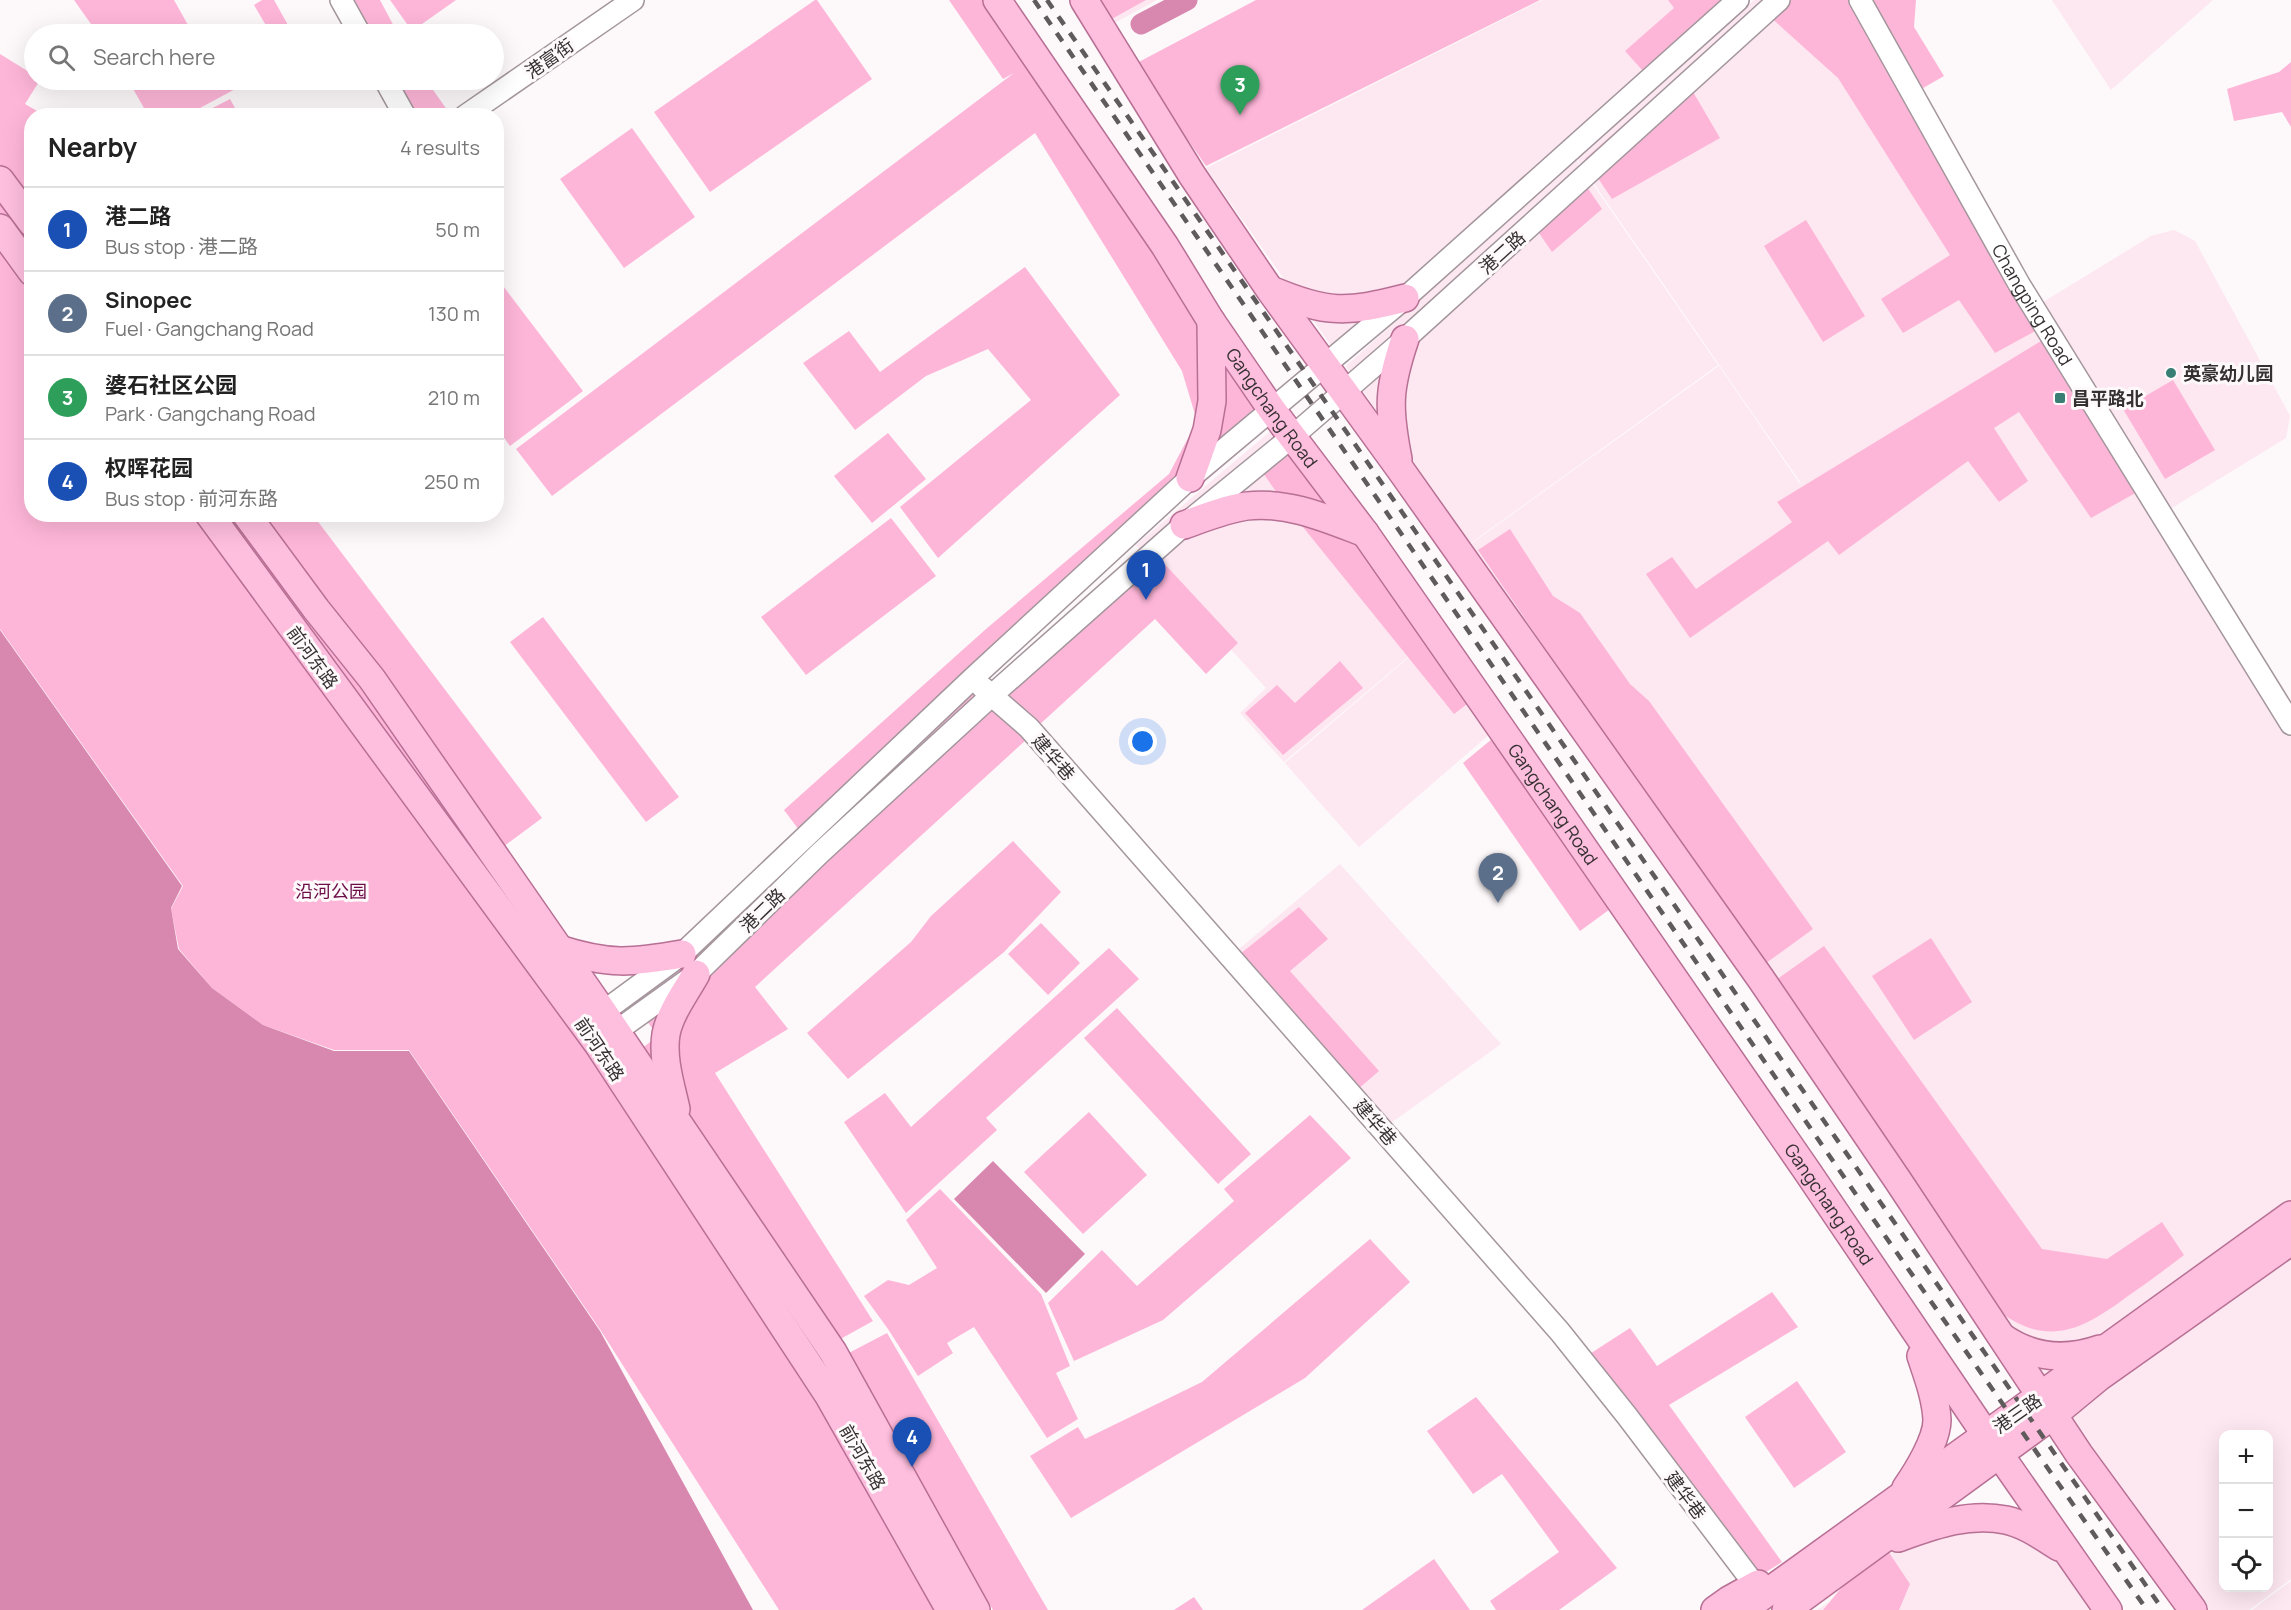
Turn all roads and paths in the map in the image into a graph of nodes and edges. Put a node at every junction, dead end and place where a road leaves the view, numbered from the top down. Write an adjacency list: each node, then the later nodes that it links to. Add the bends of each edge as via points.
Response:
1 (341, 0): 8 (street)
2 (633, 0): 9 (street, 港富街)
3 (997, 0): 20 (main road, Gangchang Road, via 1165,246)
4 (1084, 0): 18 (main road, via 1192,175)
5 (1738, 0): 19 (street, 港二路)
6 (1779, 0): 21 (street, 港二路)
7 (1860, 0): 34 (street, Changping Road, via 2019,284)
8 (354, 24)
9 (504, 89)
10 (391, 90): 12 (street)
11 (503, 90): 13 (street, 港富街)
12 (401, 108)
13 (477, 108)
14 (0, 180): 15 (main road)
15 (24, 212)
16 (0, 228): 17 (main road)
17 (24, 261)
18 (1270, 290): 19 (main road, via 1299,302 1344,310); 22 (main road)
19 (1406, 298): 22 (street, 港二路)
20 (1211, 321): 24 (main road, Gangchang Road); 27 (main road, via 1210,412)
21 (1406, 339): 23 (street, 港二路); 26 (main road, via 1390,399)
22 (1325, 364): 23 (main road); 24 (street, 港二路)
23 (1345, 392): 25 (street, 港二路); 26 (main road)
24 (1272, 410): 25 (main road, Gangchang Road); 27 (street, 港二路)
25 (1293, 436): 30 (street, 港二路); 31 (main road, Gangchang Road)
26 (1400, 469): 42 (main road, via 1761,979)
27 (1190, 478): 32 (street, 港二路)
28 (215, 522): 37 (main road, 前河东路)
29 (252, 522): 35 (main road, 前河东路, via 372,679)
30 (1184, 525): 31 (main road, via 1248,506 1268,506 1316,514); 33 (street, 港二路)
31 (1365, 533): 41 (main road, Gangchang Road)
32 (973, 678): 33 (street, 建华巷); 36 (street, 港二路)
33 (991, 696): 36 (street, 港二路, via 820,853); 49 (street, 建华巷, via 1029,728 1560,1332)
34 (2291, 724)
35 (559, 949): 36 (main road, via 611,962); 37 (main road, 前河东路)
36 (689, 964): 37 (street, 港二路); 38 (main road, via 666,1034 666,1068)
37 (601, 1028): 38 (main road, 前河东路); 50 (main road, 前河东路, via 829,1396)
38 (680, 1125): 51 (main road, 前河东路, via 833,1352)
39 (2291, 1215): 43 (main road, 港三路)
40 (2291, 1240): 44 (main road, via 2099,1377)
41 (1908, 1321): 45 (main road, Gangchang Road); 46 (main road, via 1933,1390 1937,1423 1919,1469)
42 (2001, 1337): 43 (main road, via 2030,1352 2065,1357 2093,1352); 44 (main road)
43 (2117, 1341): 44 (main road, 港三路)
44 (2047, 1406): 45 (main road, 港三路); 57 (main road)
45 (1993, 1444): 46 (main road, 港三路); 47 (main road); 48 (main road, Gangchang Road)
46 (1898, 1498): 47 (main road, 港三路)
47 (1861, 1540): 48 (main road, via 1970,1518 2006,1520 2033,1531); 49 (main road); 53 (main road, 港三路); 54 (main road); 55 (main road, via 1828,1600)
48 (2069, 1554): 56 (main road, Gangchang Road)
49 (1755, 1586): 52 (main road)
50 (950, 1610)
51 (976, 1610)
52 (1715, 1610)
53 (1743, 1610)
54 (1786, 1610)
55 (1815, 1610)
56 (2108, 1610)
57 (2193, 1610)

